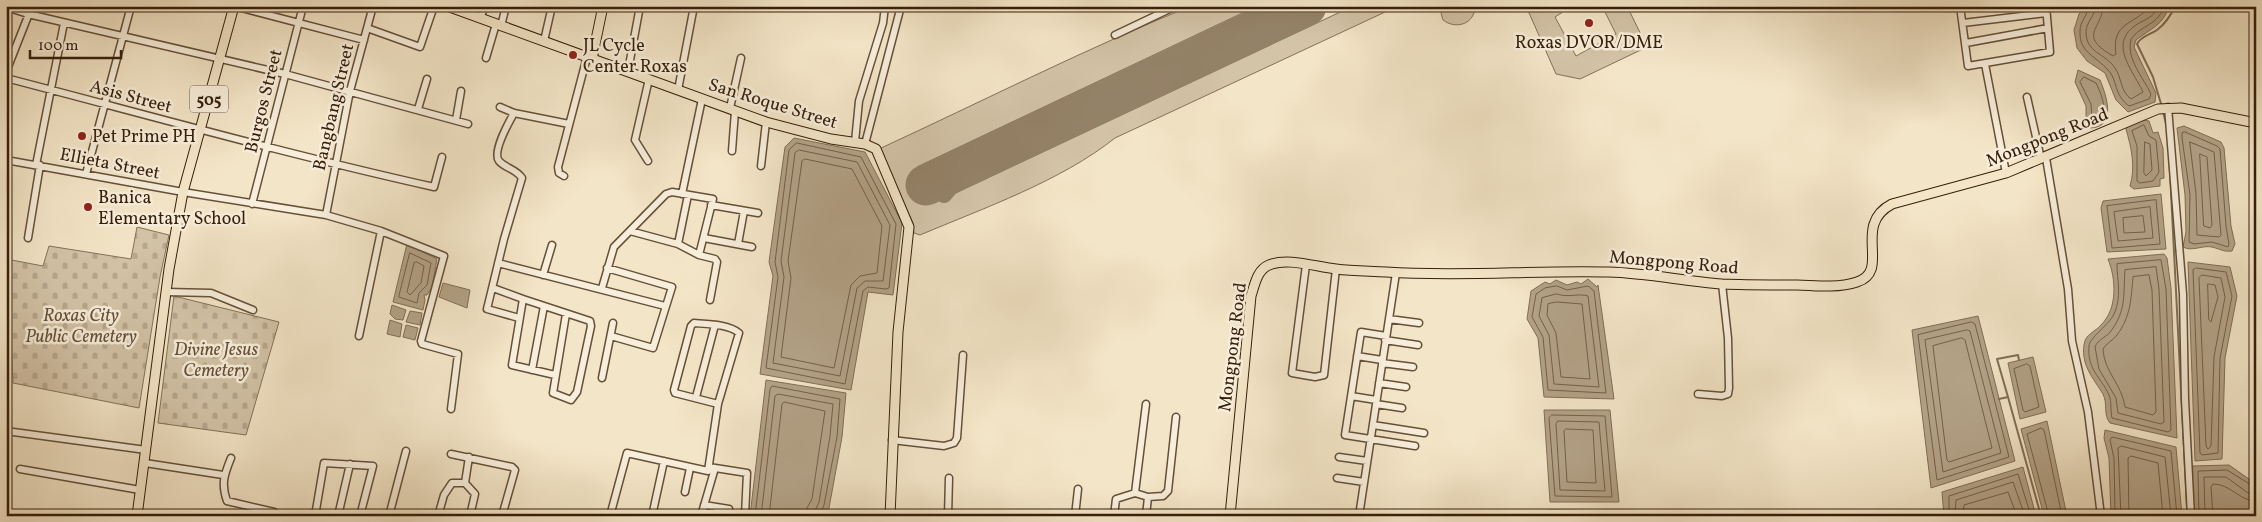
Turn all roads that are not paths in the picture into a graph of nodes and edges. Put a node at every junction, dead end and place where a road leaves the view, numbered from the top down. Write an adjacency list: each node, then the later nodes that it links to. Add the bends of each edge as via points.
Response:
1 (32, 6): 20 (street)
2 (131, 6): 29 (street)
3 (234, 6): 22 (street); 33 (main road, 505)
4 (303, 6): 22 (street, Burgos Street)
5 (374, 6): 26 (street, Bangbang Street)
6 (434, 6): 26 (street, via 420,47)
7 (447, 6): 21 (main road, San Roque Street)
8 (485, 6): 21 (street)
9 (506, 6): 25 (street)
10 (552, 6): 31 (street)
11 (603, 6): 35 (main road)
12 (640, 6): 38 (street)
13 (694, 6): 45 (street)
14 (885, 6): 62 (street, via 883,23 859,100)
15 (901, 6): 63 (street)
16 (1176, 6): 28 (street)
17 (1960, 6): 24 (street)
18 (6, 7): 20 (street)
19 (2046, 10): 24 (street); 27 (street)
20 (28, 14): 23 (street); 39 (street)
21 (480, 18): 25 (main road, San Roque Street)
22 (298, 22): 30 (street); 40 (street, Burgos Street)
23 (64, 23): 29 (street); 44 (street)
24 (1963, 23): 32 (street)
25 (499, 25): 31 (main road, San Roque Street); 34 (street)
26 (367, 28): 30 (street, Bangbang Street)
27 (2048, 28): 32 (street); 37 (street, via 2050,52)
28 (1115, 35)
29 (123, 36): 33 (street); 50 (street)
30 (364, 40): 46 (street, Bangbang Street)
31 (544, 41): 35 (main road, San Roque Street)
32 (1966, 43): 37 (street, via 1968,66)
33 (219, 58): 40 (street); 61 (main road, 505)
34 (486, 58)
35 (590, 58): 38 (main road, San Roque Street); 60 (street)
36 (741, 58): 54 (street)
37 (1985, 64): 73 (street)
38 (628, 71): 43 (main road, San Roque Street)
39 (6, 72)
40 (285, 74): 46 (street); 64 (street, Burgos Street)
41 (6, 78): 44 (street, Asis Street)
42 (427, 79): 53 (street)
43 (649, 79): 45 (main road, San Roque Street); 69 (street, via 635,140)
44 (51, 90): 50 (street, Asis Street); 71 (street)
45 (678, 90): 49 (main road, San Roque Street)
46 (350, 91): 53 (street); 70 (street, Bangbang Street)
47 (461, 91): 56 (street)
48 (2026, 97): 67 (street)
49 (702, 99): 54 (main road, San Roque Street); 77 (street)
50 (104, 106): 61 (street, Asis Street); 74 (street)
51 (2168, 107): 58 (main road, Mongpong Road); 67 (main road, Mongpong Road); 187 (street, via 2184,294)
52 (500, 108): 55 (street)
53 (418, 109): 56 (street)
54 (733, 110): 57 (main road, San Roque Street); 65 (street)
55 (514, 113): 60 (street); 92 (street, via 497,156 522,178)
56 (456, 120): 59 (street)
57 (766, 122): 62 (main road, San Roque Street); 72 (street)
58 (2256, 123)
59 (468, 124)
60 (569, 124): 75 (street, via 558,167)
61 (201, 129): 64 (street, Asis Street); 76 (main road, 505)
62 (855, 142): 63 (main road, San Roque Street)
63 (865, 144): 139 (main road, via 876,149 880,156 909,227 898,332)
64 (267, 146): 70 (street, Asis Street); 78 (street, Burgos Street)
65 (732, 151)
66 (442, 157): 70 (street, Asis Street, via 434,187)
67 (2043, 158): 73 (main road, Mongpong Road); 186 (street, via 2068,289 2072,341 2088,412)
68 (6, 160): 71 (street, Ellieta Street)
69 (648, 161)
70 (335, 164): 82 (street, Bangbang Street)
71 (38, 165): 74 (street, Ellieta Street); 85 (street)
72 (761, 166)
73 (2006, 173): 98 (main road, Mongpong Road, via 1892,204 1882,210 1873,224 1871,272 1856,283 1827,286)
74 (86, 174): 76 (street, Ellieta Street)
75 (564, 176)
76 (183, 192): 78 (street, Ellieta Street); 101 (main road, 505)
77 (685, 194): 79 (street, via 713,199); 84 (street, via 666,194); 87 (street)
78 (252, 204): 82 (street, Ellieta Street)
79 (711, 206): 80 (street); 86 (street)
80 (744, 211): 81 (street); 88 (street)
81 (758, 213)
82 (326, 215): 83 (street, Ellieta Street)
83 (381, 231): 113 (street); 133 (street, Ellieta Street, via 444,256 421,341 458,354)
84 (630, 231): 87 (street); 94 (street, via 614,247)
85 (28, 238)
86 (704, 238): 88 (street); 91 (street)
87 (678, 244): 91 (street)
88 (738, 244): 90 (street)
89 (552, 245): 97 (street)
90 (752, 247)
91 (699, 255): 103 (street, via 717,262)
92 (498, 263): 97 (street); 99 (street)
93 (1306, 265): 95 (main road, Mongpong Road); 95 (street, via 1292,373 1315,377 1324,375); 184 (main road, Mongpong Road, via 1271,264 1263,268 1251,296)
94 (607, 268): 100 (street); 105 (street, via 672,287)
95 (1336, 269): 96 (main road, Mongpong Road)
96 (1396, 273): 98 (main road, Mongpong Road, via 1611,272); 109 (street)
97 (543, 275): 100 (street)
98 (1722, 284): 126 (street, via 1728,338 1728,394)
99 (493, 288): 102 (street); 108 (street, via 488,309)
100 (602, 288): 105 (street)
101 (166, 292): 106 (street, via 211,293); 141 (main road, 505)
102 (523, 299): 104 (street); 108 (street)
103 (710, 300)
104 (544, 306): 107 (street); 121 (street)
105 (665, 306): 114 (street, via 653,348)
106 (253, 310)
107 (566, 314): 122 (street); 122 (street, via 590,321 591,326 573,400 553,393)
108 (519, 318): 121 (street, via 511,362)
109 (1389, 319): 111 (street); 115 (street)
110 (613, 323): 114 (street)
111 (1419, 324)
112 (715, 325): 128 (street); 128 (street, via 694,322 691,326 674,390 675,393); 130 (street, via 739,333)
113 (359, 336)
114 (611, 336): 123 (street)
115 (1386, 338): 116 (street); 118 (street, via 1361,332); 119 (street)
116 (1418, 345)
117 (963, 355): 139 (street, via 954,443 944,446)
118 (1357, 356): 119 (street); 127 (street)
119 (1382, 361): 120 (street); 124 (street)
120 (1413, 367)
121 (532, 370): 122 (street)
122 (555, 375)
123 (602, 378)
124 (1379, 383): 125 (street); 129 (street)
125 (1406, 387)
126 (1698, 394)
127 (1351, 396): 129 (street); 138 (street, via 1345,436)
128 (696, 397): 130 (street)
129 (1376, 402): 132 (street); 135 (street)
130 (718, 404): 151 (street)
131 (1146, 404): 162 (street)
132 (1402, 408)
133 (451, 409)
134 (1176, 418): 163 (street, via 1168,491 1163,496)
135 (1372, 425): 137 (street); 138 (street)
136 (6, 431): 141 (street)
137 (1424, 433)
138 (1370, 439): 140 (street); 148 (street)
139 (892, 440): 179 (main road)
140 (1416, 446)
141 (146, 450): 149 (main road, 505)
142 (406, 451): 171 (street)
143 (452, 454): 144 (street)
144 (469, 457): 158 (street); 174 (street, via 515,470)
145 (1339, 457): 148 (street)
146 (231, 458): 154 (street)
147 (664, 461): 153 (street); 175 (street, via 627,453); 176 (street)
148 (1367, 461): 157 (street)
149 (145, 463): 154 (street); 160 (main road, 505)
150 (350, 464): 168 (street, via 324,463); 169 (street); 170 (street, via 373,466)
151 (712, 467): 153 (street, via 708,471); 164 (street); 178 (street, via 747,473)
152 (20, 468): 160 (street)
153 (690, 468): 161 (street)
154 (223, 475): 166 (street, via 227,502)
155 (950, 478): 180 (street)
156 (1337, 478): 157 (street)
157 (1364, 482): 185 (street)
158 (465, 483): 172 (street, via 452,483 444,494); 173 (street, via 476,494)
159 (1078, 489): 181 (street)
160 (140, 490): 167 (main road, 505)
161 (686, 492)
162 (1135, 493): 163 (street); 182 (street, via 1116,499)
163 (1148, 497): 183 (street)
164 (704, 505): 165 (street); 177 (street)
165 (729, 509)
166 (274, 512)
167 (137, 516)
168 (315, 516)
169 (338, 516)
170 (360, 516)
171 (389, 516)
172 (438, 516)
173 (470, 516)
174 (502, 516)
175 (610, 516)
176 (652, 516)
177 (701, 516)
178 (745, 516)
179 (890, 516)
180 (948, 516)
181 (1076, 516)
182 (1114, 516)
183 (1146, 516)
184 (1230, 516)
185 (1359, 516)
186 (2101, 516)
187 (2191, 516)

